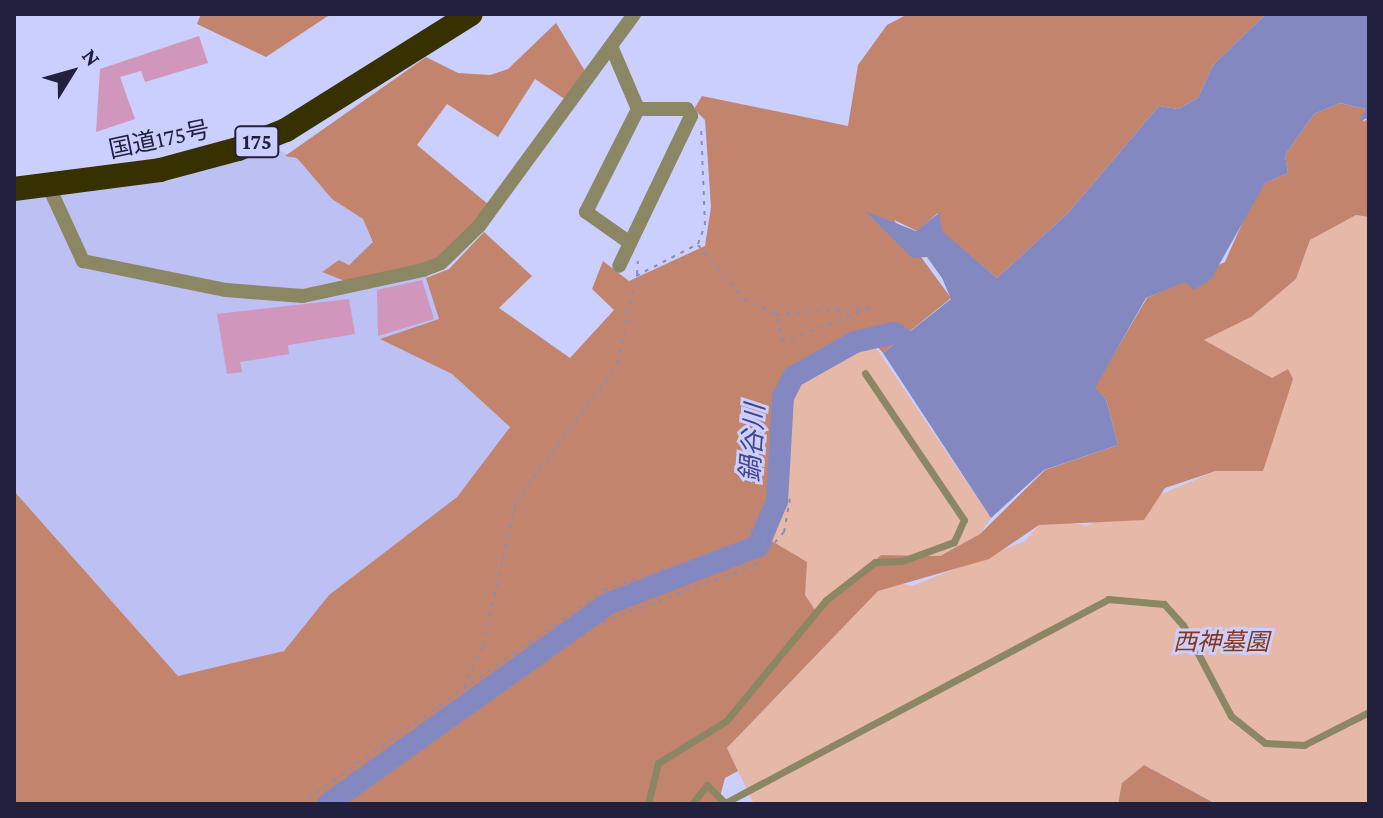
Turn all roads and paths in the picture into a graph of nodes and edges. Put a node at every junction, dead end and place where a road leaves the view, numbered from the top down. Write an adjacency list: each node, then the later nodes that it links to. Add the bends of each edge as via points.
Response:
1 (471, 14): 6 (highway, 国道175号 / 175, via 286,130 197,163)
2 (634, 14): 3 (street)
3 (611, 46): 4 (street); 6 (street, via 479,226 441,263 423,270 303,296 226,290 83,261)
4 (638, 109): 5 (street, via 687,109); 8 (street, via 586,212)
5 (691, 116): 8 (street); 9 (path, via 701,122 705,225)
6 (48, 185): 7 (highway, 国道175号 / 175)
7 (14, 189)
8 (630, 243): 10 (street)
9 (698, 244): 11 (path, via 744,299); 17 (path, via 636,276 618,363 516,501 483,645)
10 (619, 266)
11 (776, 314): 11 (path, via 862,304 869,308 783,342)
12 (865, 373): 23 (lane, via 964,520 954,542 902,561 875,562 826,600 726,721 658,763)
13 (767, 499): 15 (path)
14 (790, 499): 16 (path)
15 (754, 533): 16 (path); 17 (path, via 733,548 604,590)
16 (773, 548): 20 (path, via 755,565 602,622)
17 (464, 687): 18 (path)
18 (435, 707): 20 (path); 21 (path)
19 (1369, 712): 24 (lane, via 1304,745 1265,743 1231,716 1183,625 1164,604 1108,599 725,803 707,785)
20 (449, 728): 22 (path)
21 (300, 804)
22 (344, 804)
23 (648, 804)
24 (692, 804)

